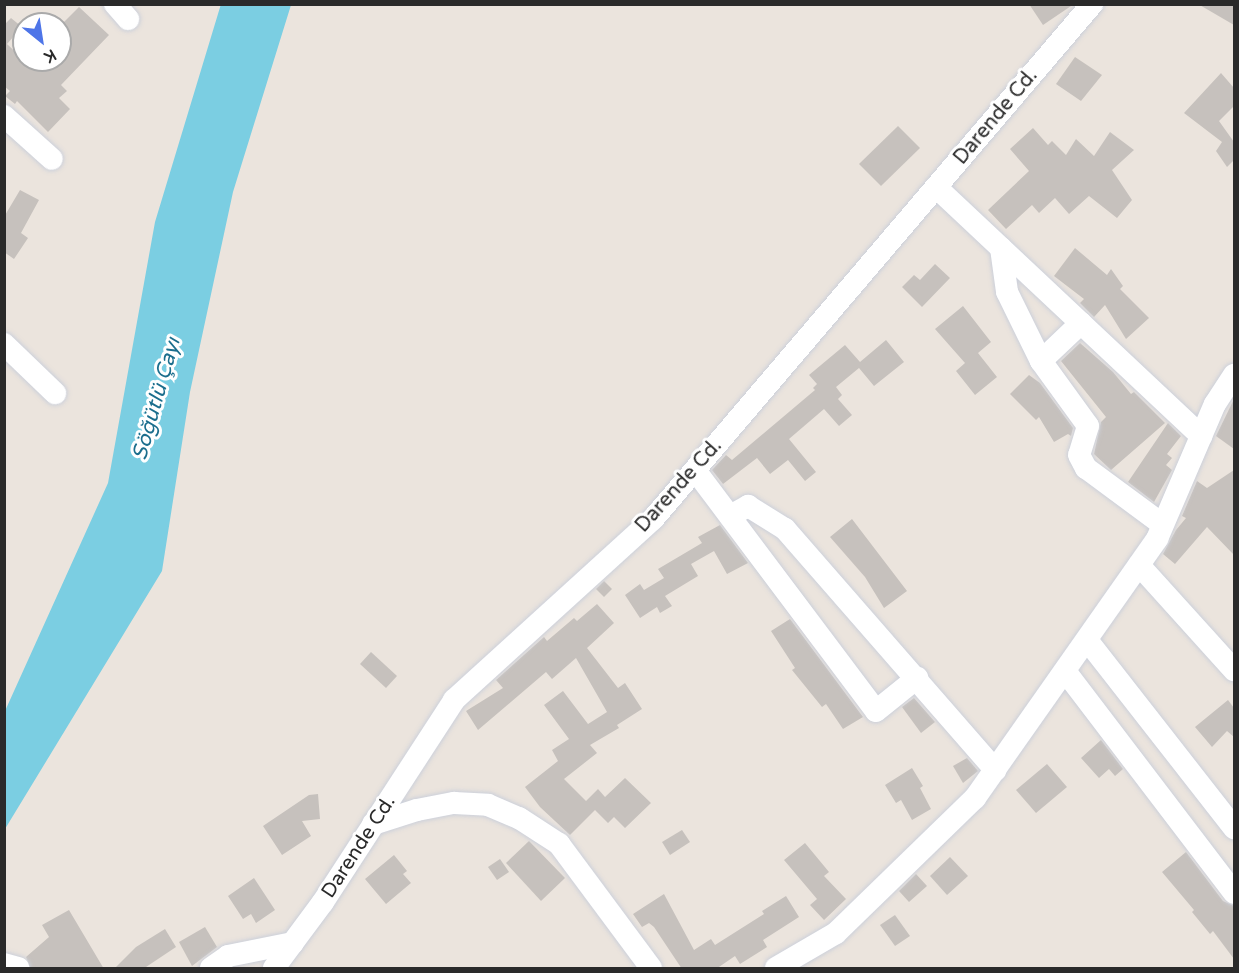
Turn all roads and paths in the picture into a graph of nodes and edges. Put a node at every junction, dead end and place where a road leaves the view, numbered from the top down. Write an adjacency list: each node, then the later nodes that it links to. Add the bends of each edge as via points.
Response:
1 (1092, 4): 4 (street, Darende Cd.)
2 (4, 116): 3 (street)
3 (52, 159)
4 (936, 187): 5 (street); 12 (street, Darende Cd.)
5 (1001, 248): 6 (street); 8 (street, via 1007,292)
6 (1081, 323): 8 (street); 11 (street)
7 (4, 344): 10 (street)
8 (1041, 361): 14 (street, via 1088,426 1079,455 1086,468)
9 (1231, 387): 11 (street, via 1215,404)
10 (55, 393)
11 (1201, 436): 14 (street)
12 (695, 470): 13 (street); 21 (street, Darende Cd., via 653,519 454,700)
13 (730, 516): 19 (street, via 748,506 785,529); 19 (street, via 876,711)
14 (1162, 524): 15 (street)
15 (1139, 565): 16 (street); 17 (street)
16 (1087, 640): 18 (street); 22 (street)
17 (1234, 670)
18 (1065, 671): 20 (street); 23 (street)
19 (917, 678): 20 (street)
20 (995, 770): 30 (street, via 975,798 836,933)
21 (373, 824): 24 (street, Darende Cd.); 29 (street, via 453,804 488,805 519,818 559,844)
22 (1234, 828)
23 (1234, 893)
24 (293, 943): 27 (street, via 228,956); 28 (street, Darende Cd.)
25 (4, 964): 26 (street)
26 (18, 969)
27 (212, 969)
28 (274, 969)
29 (651, 969)
30 (776, 969)

